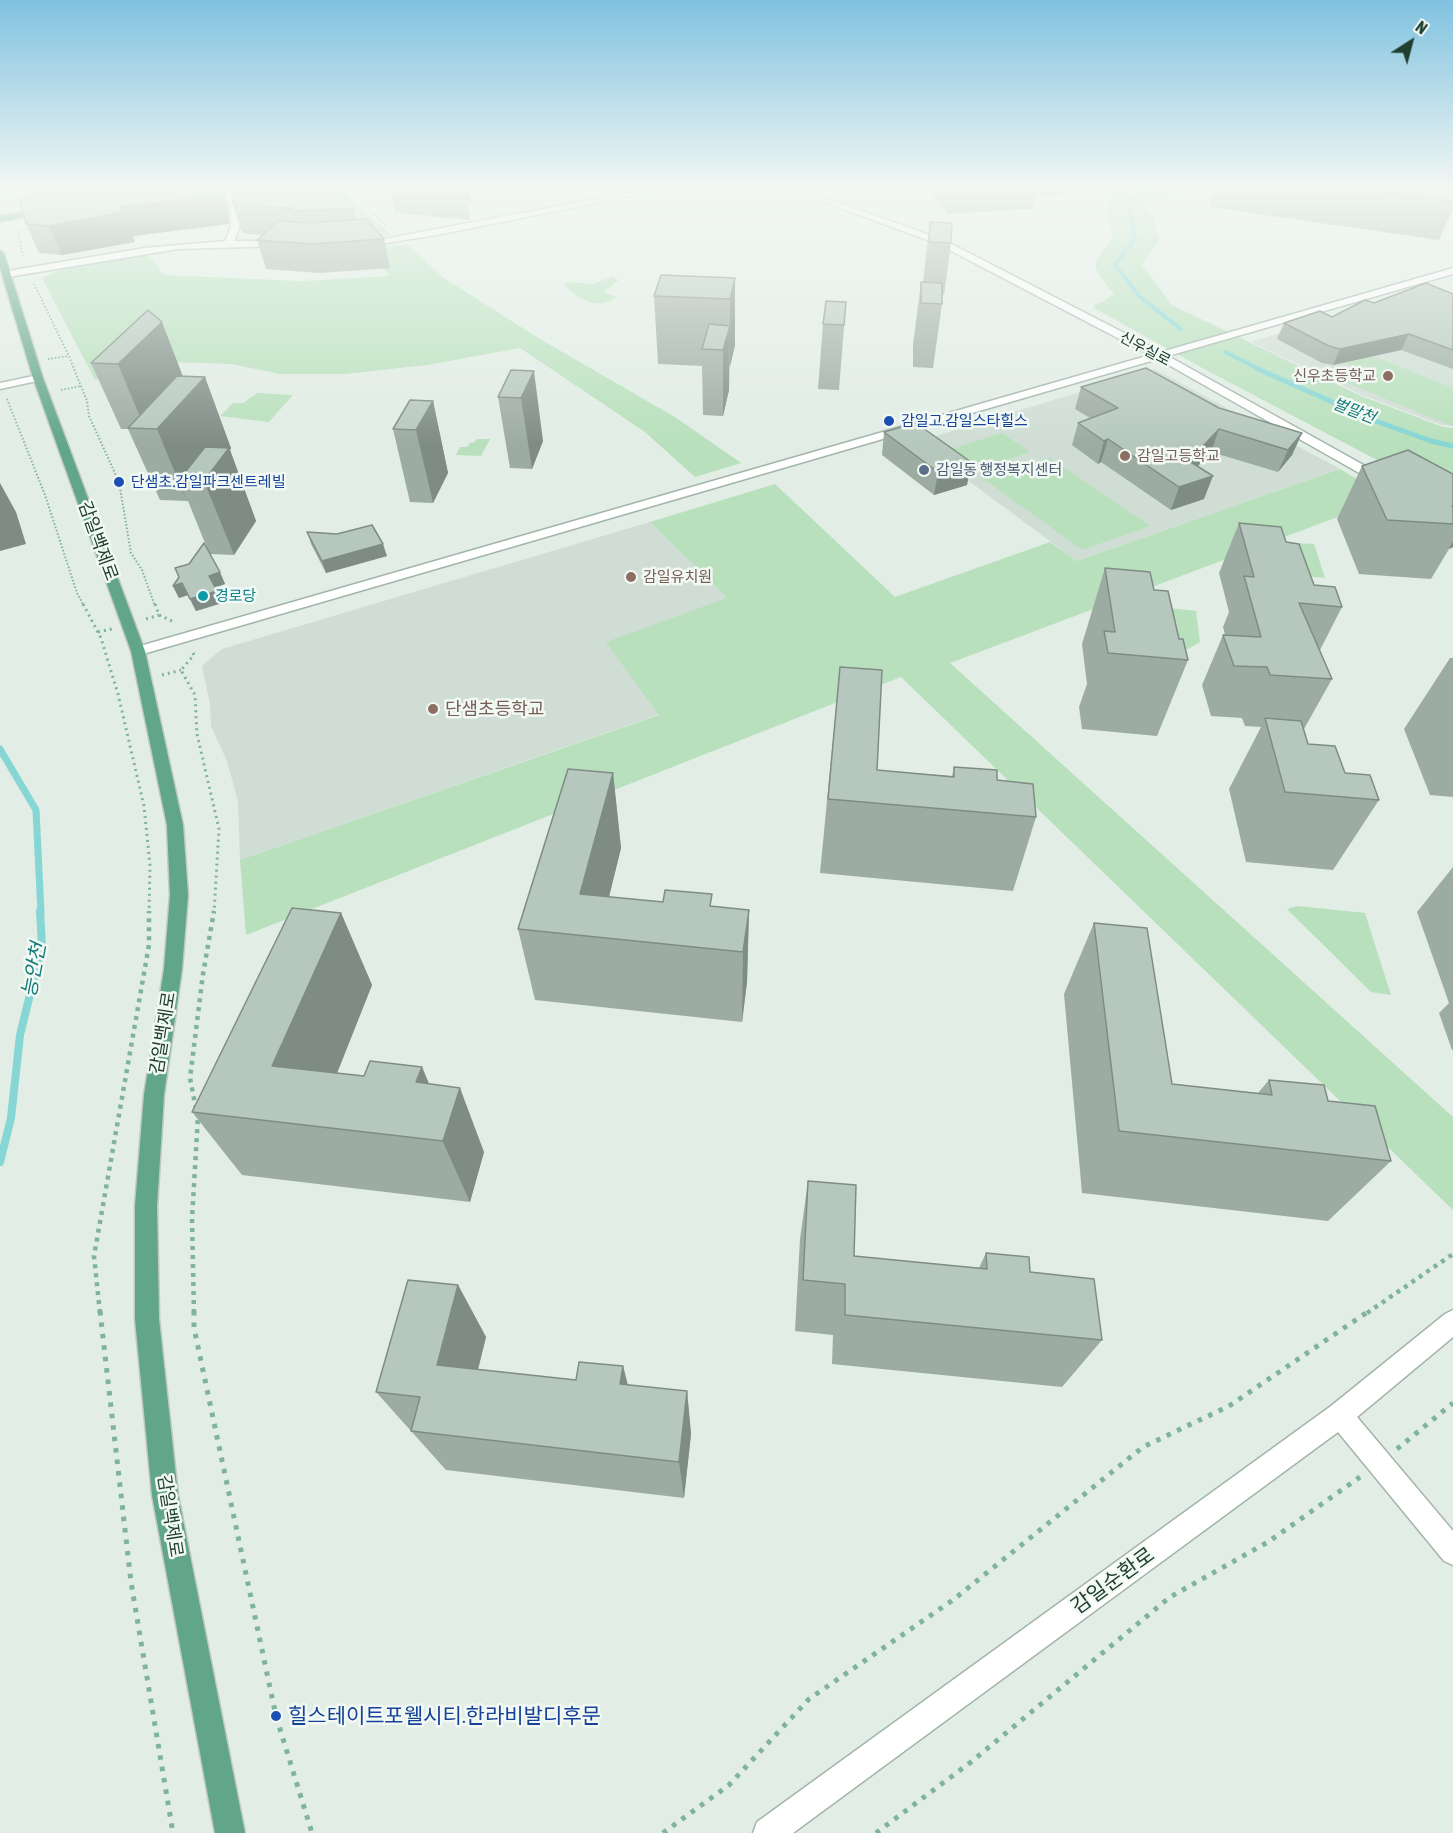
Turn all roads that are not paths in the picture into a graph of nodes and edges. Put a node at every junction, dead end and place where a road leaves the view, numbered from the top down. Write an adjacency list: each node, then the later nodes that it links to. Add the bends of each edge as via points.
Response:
1 (8, 274): 5 (main road, 감일백제로)
2 (1004, 275): 4 (street, 신우실로)
3 (1441, 275): 4 (street)
4 (1160, 356): 7 (street, 신우실로); 8 (street)
5 (38, 378): 6 (street); 8 (main road, 감일백제로)
6 (0, 386)
7 (1390, 486)
8 (138, 651): 12 (main road, 감일백제로, via 175,825 179,895 173,969 154,1095 146,1206 147,1319 165,1495)
9 (1453, 1322): 10 (street, 감일순환로)
10 (1340, 1415): 11 (street); 13 (street, 감일순환로)
11 (1453, 1552)
12 (230, 1833)
13 (768, 1833)

